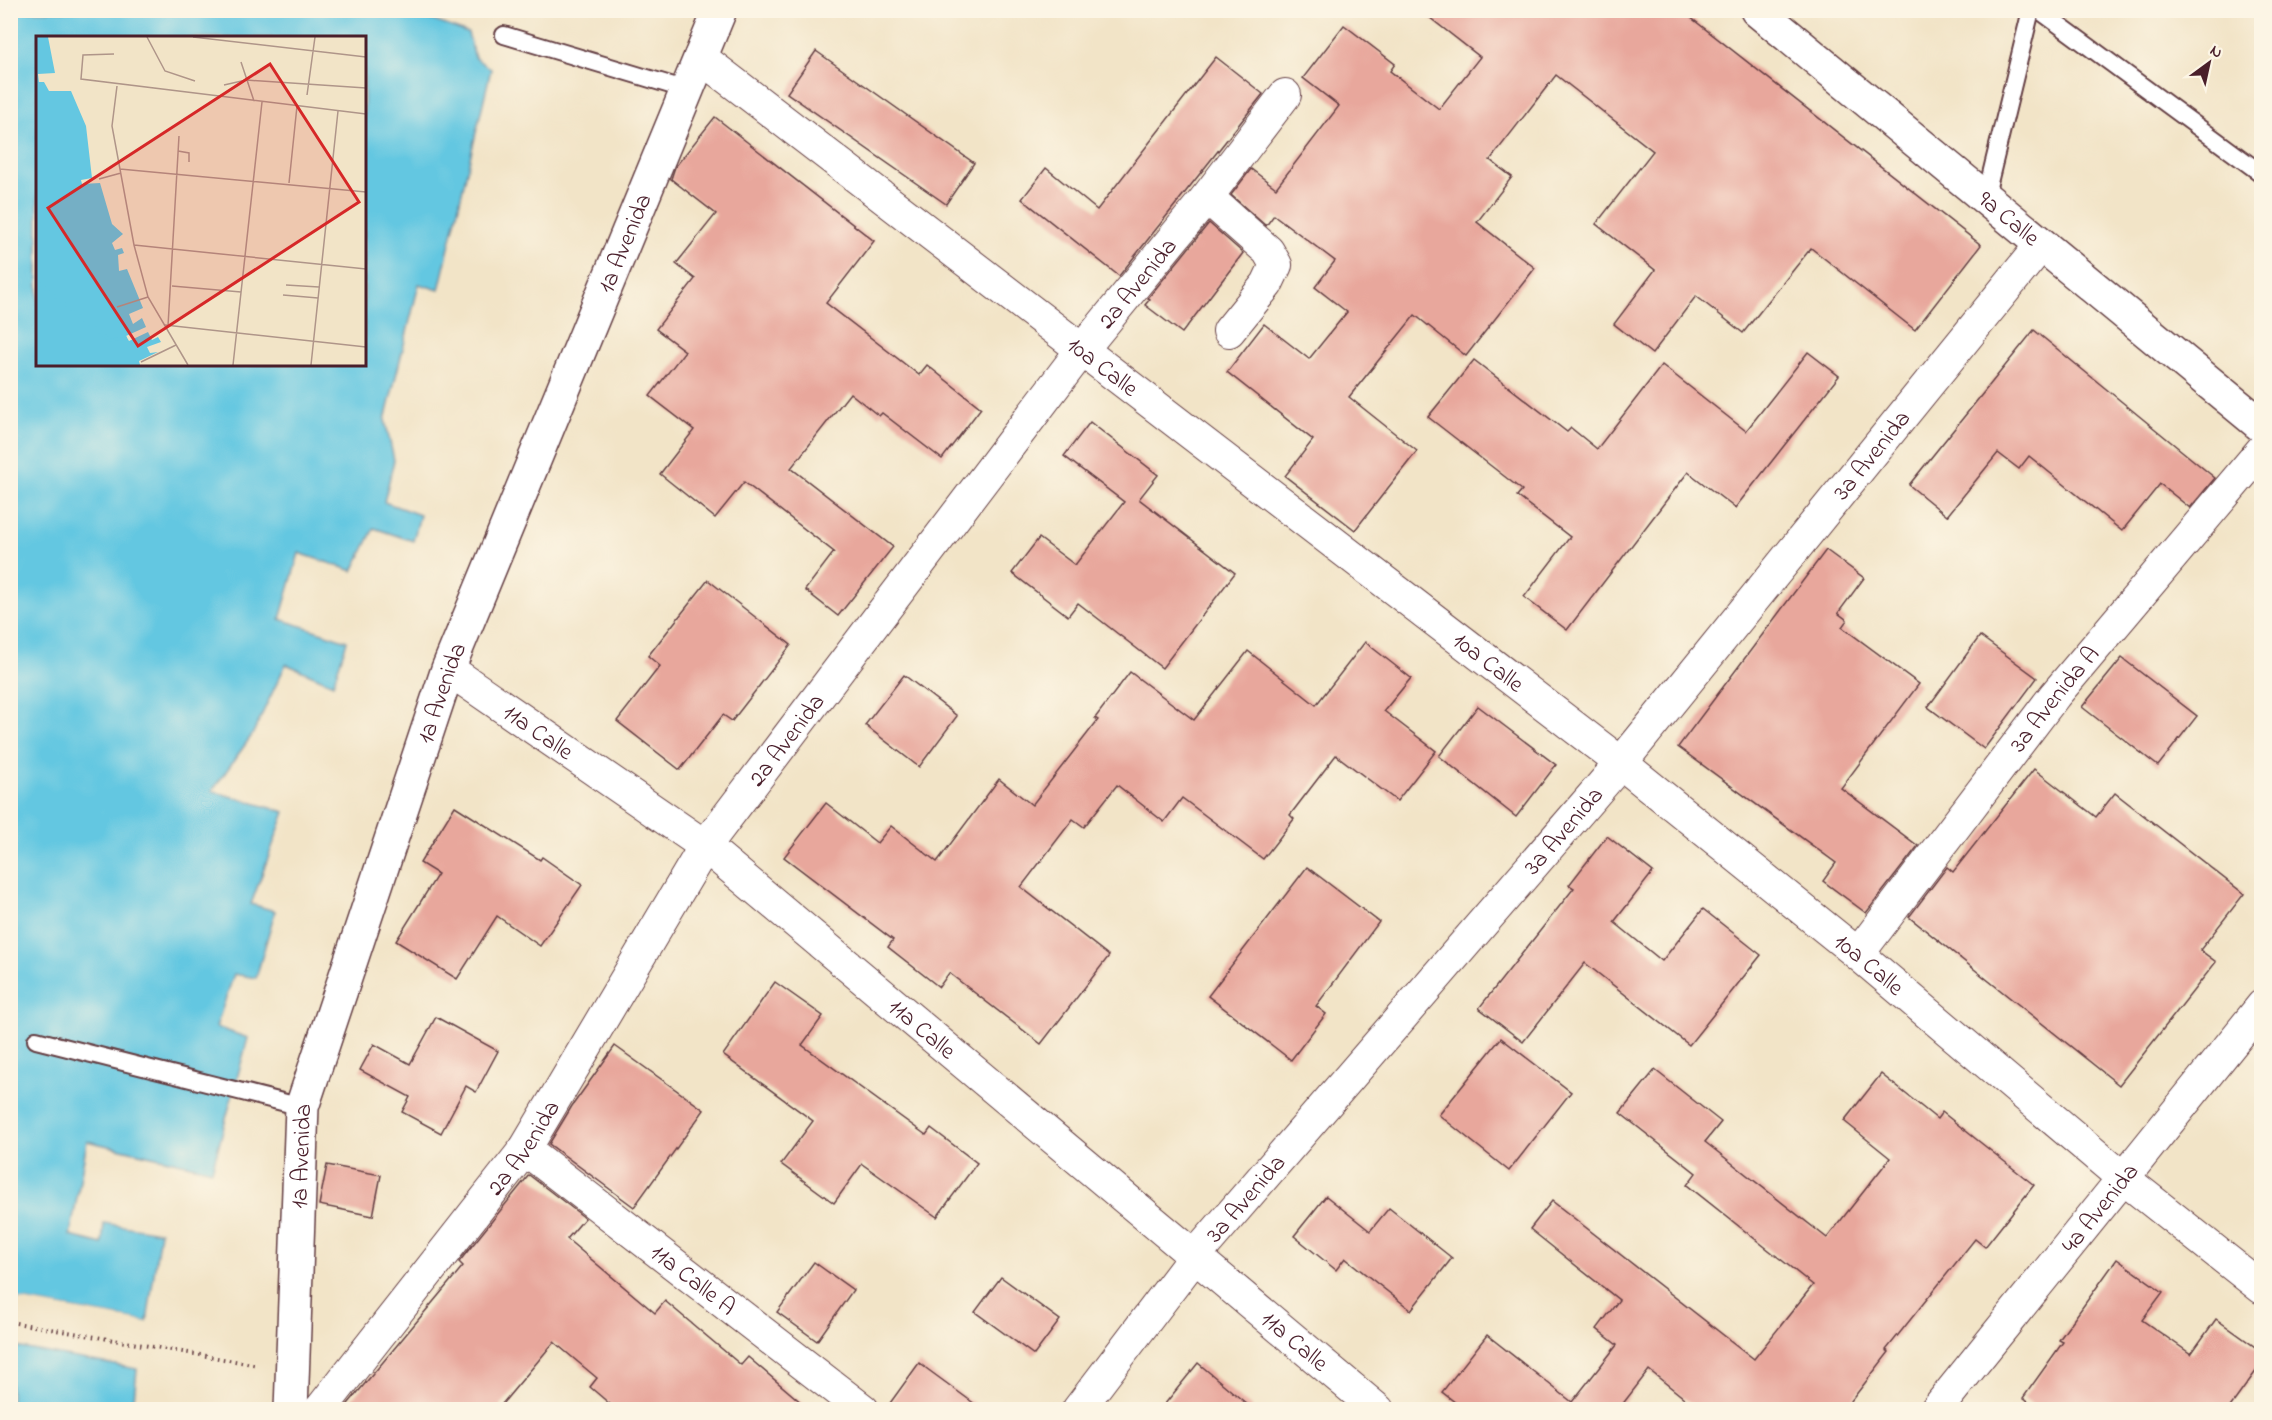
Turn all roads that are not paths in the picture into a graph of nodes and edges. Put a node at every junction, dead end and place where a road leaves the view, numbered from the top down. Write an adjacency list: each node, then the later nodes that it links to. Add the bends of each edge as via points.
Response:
1 (720, 10): 6 (street, 1a Avenida)
2 (1756, 10): 11 (street, 9a Calle)
3 (2031, 10): 11 (lane)
4 (2039, 10): 9 (lane)
5 (504, 35): 7 (lane)
6 (700, 57): 7 (street, 1a Avenida); 14 (street, 10a Calle)
7 (687, 90): 17 (street, 1a Avenida)
8 (1286, 95): 10 (street, 2a Avenida)
9 (2262, 174)
10 (1207, 197): 13 (street, via 1268,251 1276,266 1267,284); 14 (street, 2a Avenida)
11 (1985, 199): 12 (street, 9a Calle)
12 (2041, 245): 15 (street, 9a Calle); 18 (street, 3a Avenida)
13 (1229, 331)
14 (1081, 351): 18 (street, 10a Calle); 19 (street, 2a Avenida)
15 (2262, 426)
16 (2262, 450): 20 (street, 3a Avenida A, via 2055,695)
17 (448, 669): 19 (street, 11a Calle); 23 (street, 1a Avenida)
18 (1621, 763): 20 (street, 10a Calle); 26 (street, 3a Avenida)
19 (705, 846): 24 (street, 2a Avenida); 26 (street, 11a Calle)
20 (1858, 954): 25 (street, 10a Calle)
21 (2262, 1006): 25 (street, 4a Avenida)
22 (36, 1040): 23 (lane)
23 (302, 1107): 28 (street, 1a Avenida)
24 (525, 1149): 28 (street, 2a Avenida); 29 (street, 11a Calle A)
25 (2123, 1178): 27 (street, 10a Calle); 32 (street, 4a Avenida)
26 (1194, 1256): 30 (street, 3a Avenida); 31 (street, 11a Calle)
27 (2262, 1288)
28 (300, 1400)
29 (863, 1410)
30 (1078, 1410)
31 (1378, 1410)
32 (1936, 1410)

